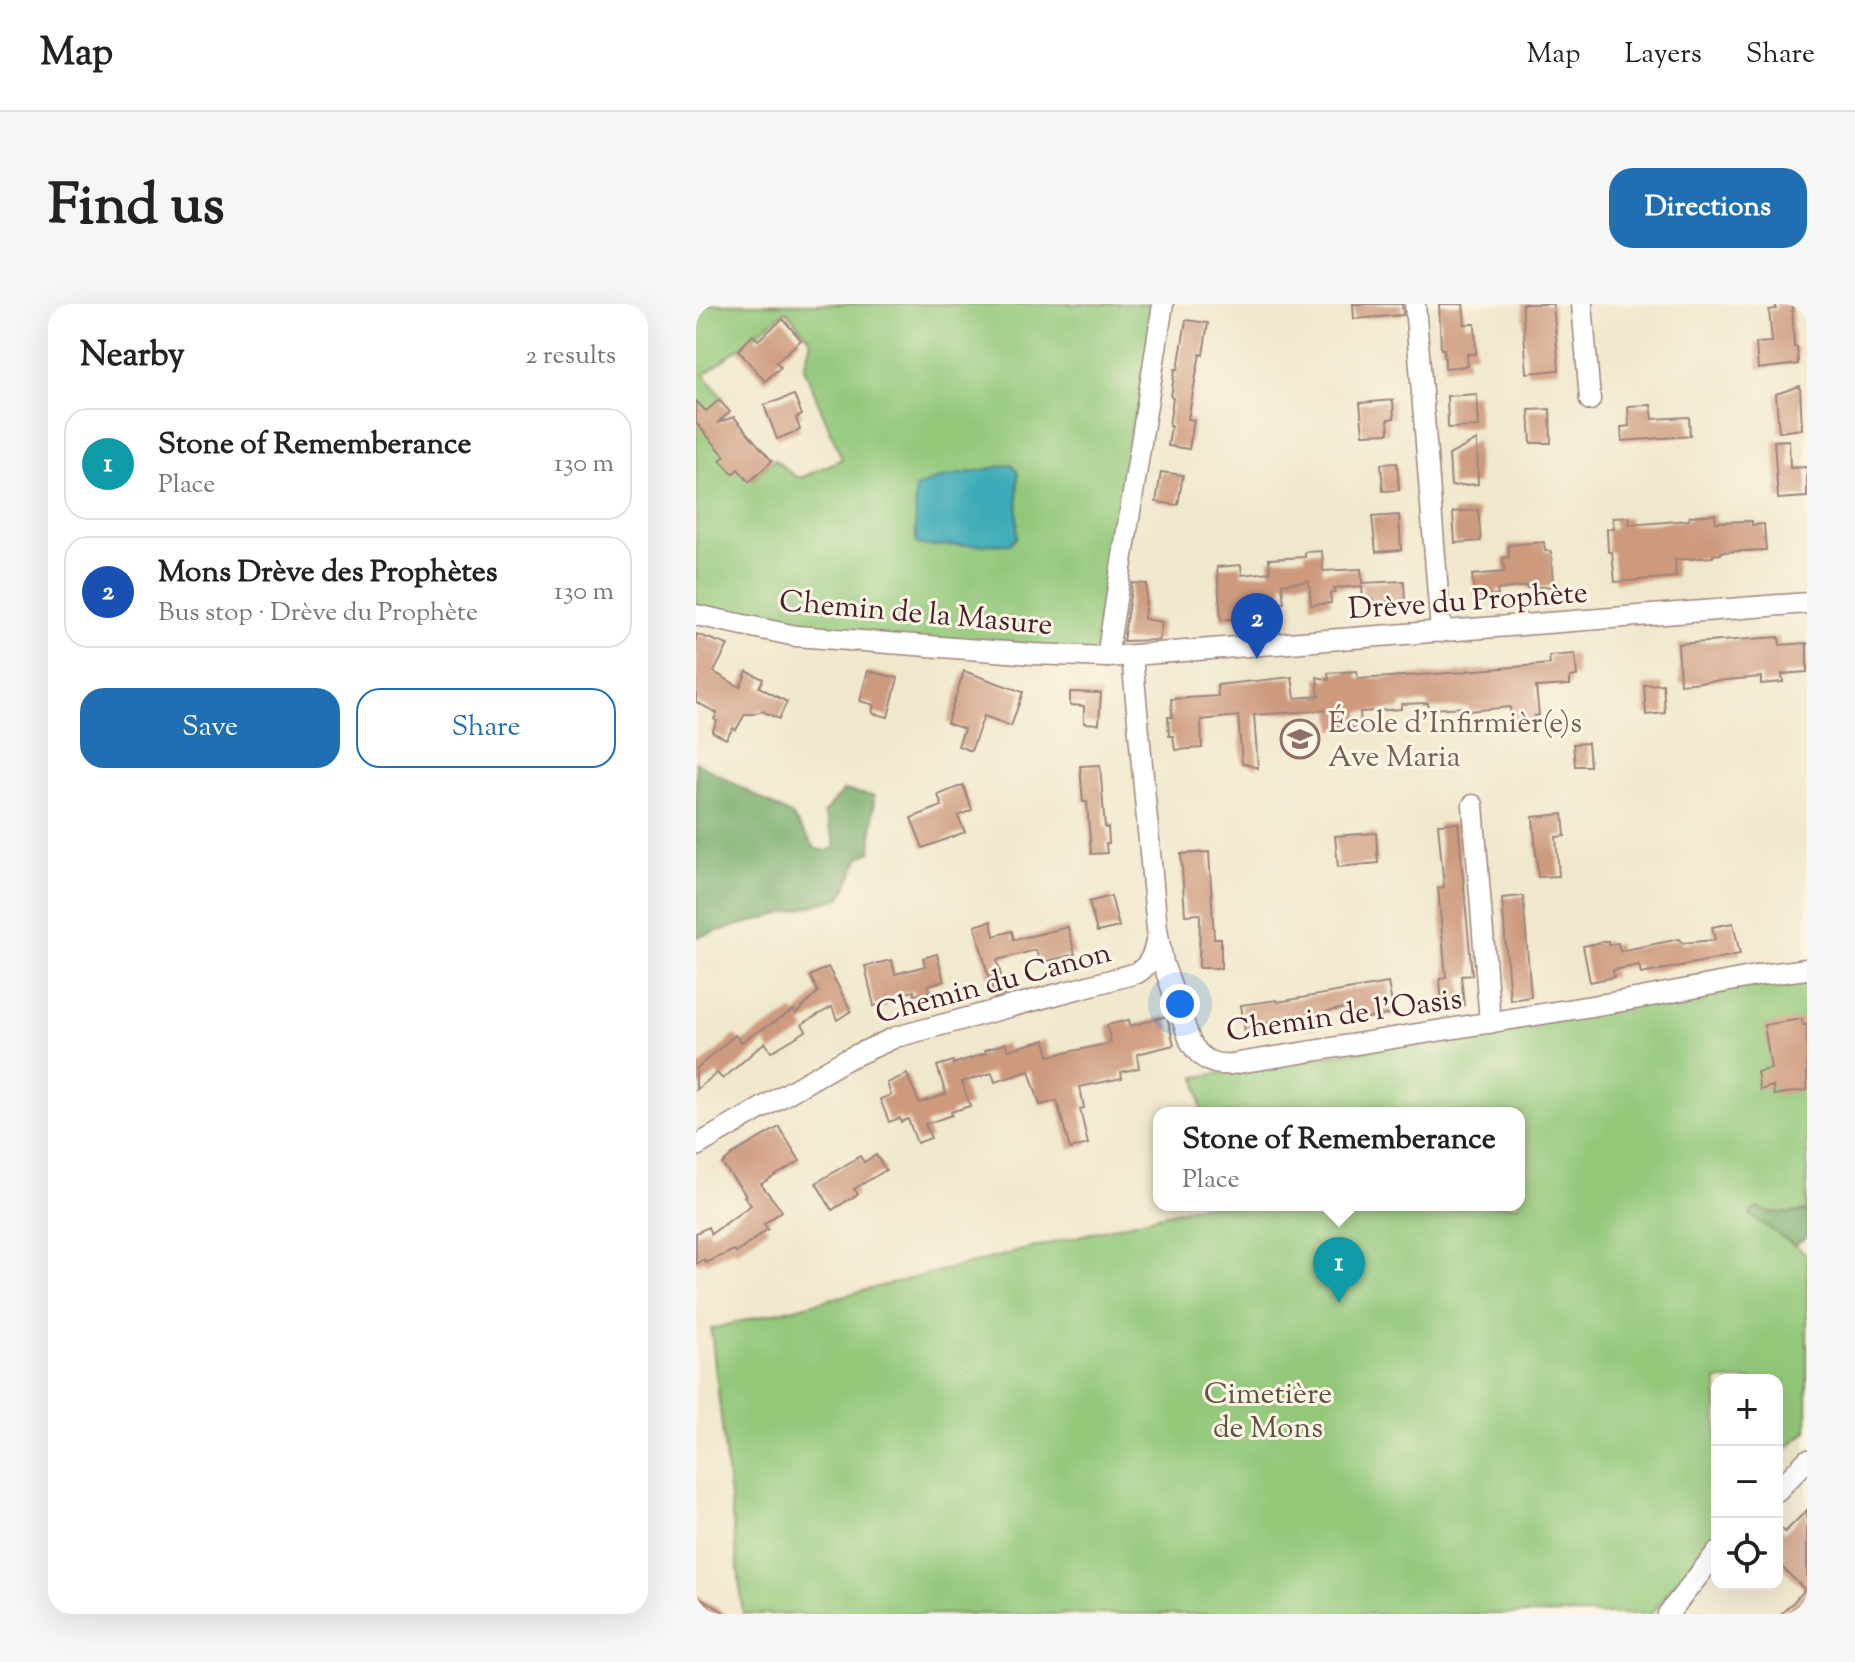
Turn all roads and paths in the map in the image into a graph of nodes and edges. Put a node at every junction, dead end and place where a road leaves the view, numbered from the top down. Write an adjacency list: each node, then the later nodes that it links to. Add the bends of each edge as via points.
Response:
1 (1163, 304): 9 (street)
2 (1415, 304): 7 (street)
3 (1582, 304): 4 (street)
4 (1590, 400)
5 (1807, 603): 7 (street, Drève du Prophète)
6 (696, 615): 9 (street, Chemin de la Masure, via 796,636)
7 (1441, 632): 8 (street, Drève du Prophète)
8 (1132, 656): 9 (street, Chemin de la Masure); 11 (street, Chemin de l'Oasis)
9 (1107, 657)
10 (1473, 805): 13 (street)
11 (1157, 929): 13 (street, Chemin de l'Oasis, via 1163,963 1196,1053 1220,1065); 14 (street, Chemin du Canon, via 1152,958 1137,973 872,1046)
12 (1807, 969): 13 (street, Chemin de l'Oasis)
13 (1490, 1023)
14 (696, 1146)
15 (1807, 1460): 16 (street)
16 (1783, 1485)
17 (1711, 1560): 18 (street)
18 (1668, 1614)

